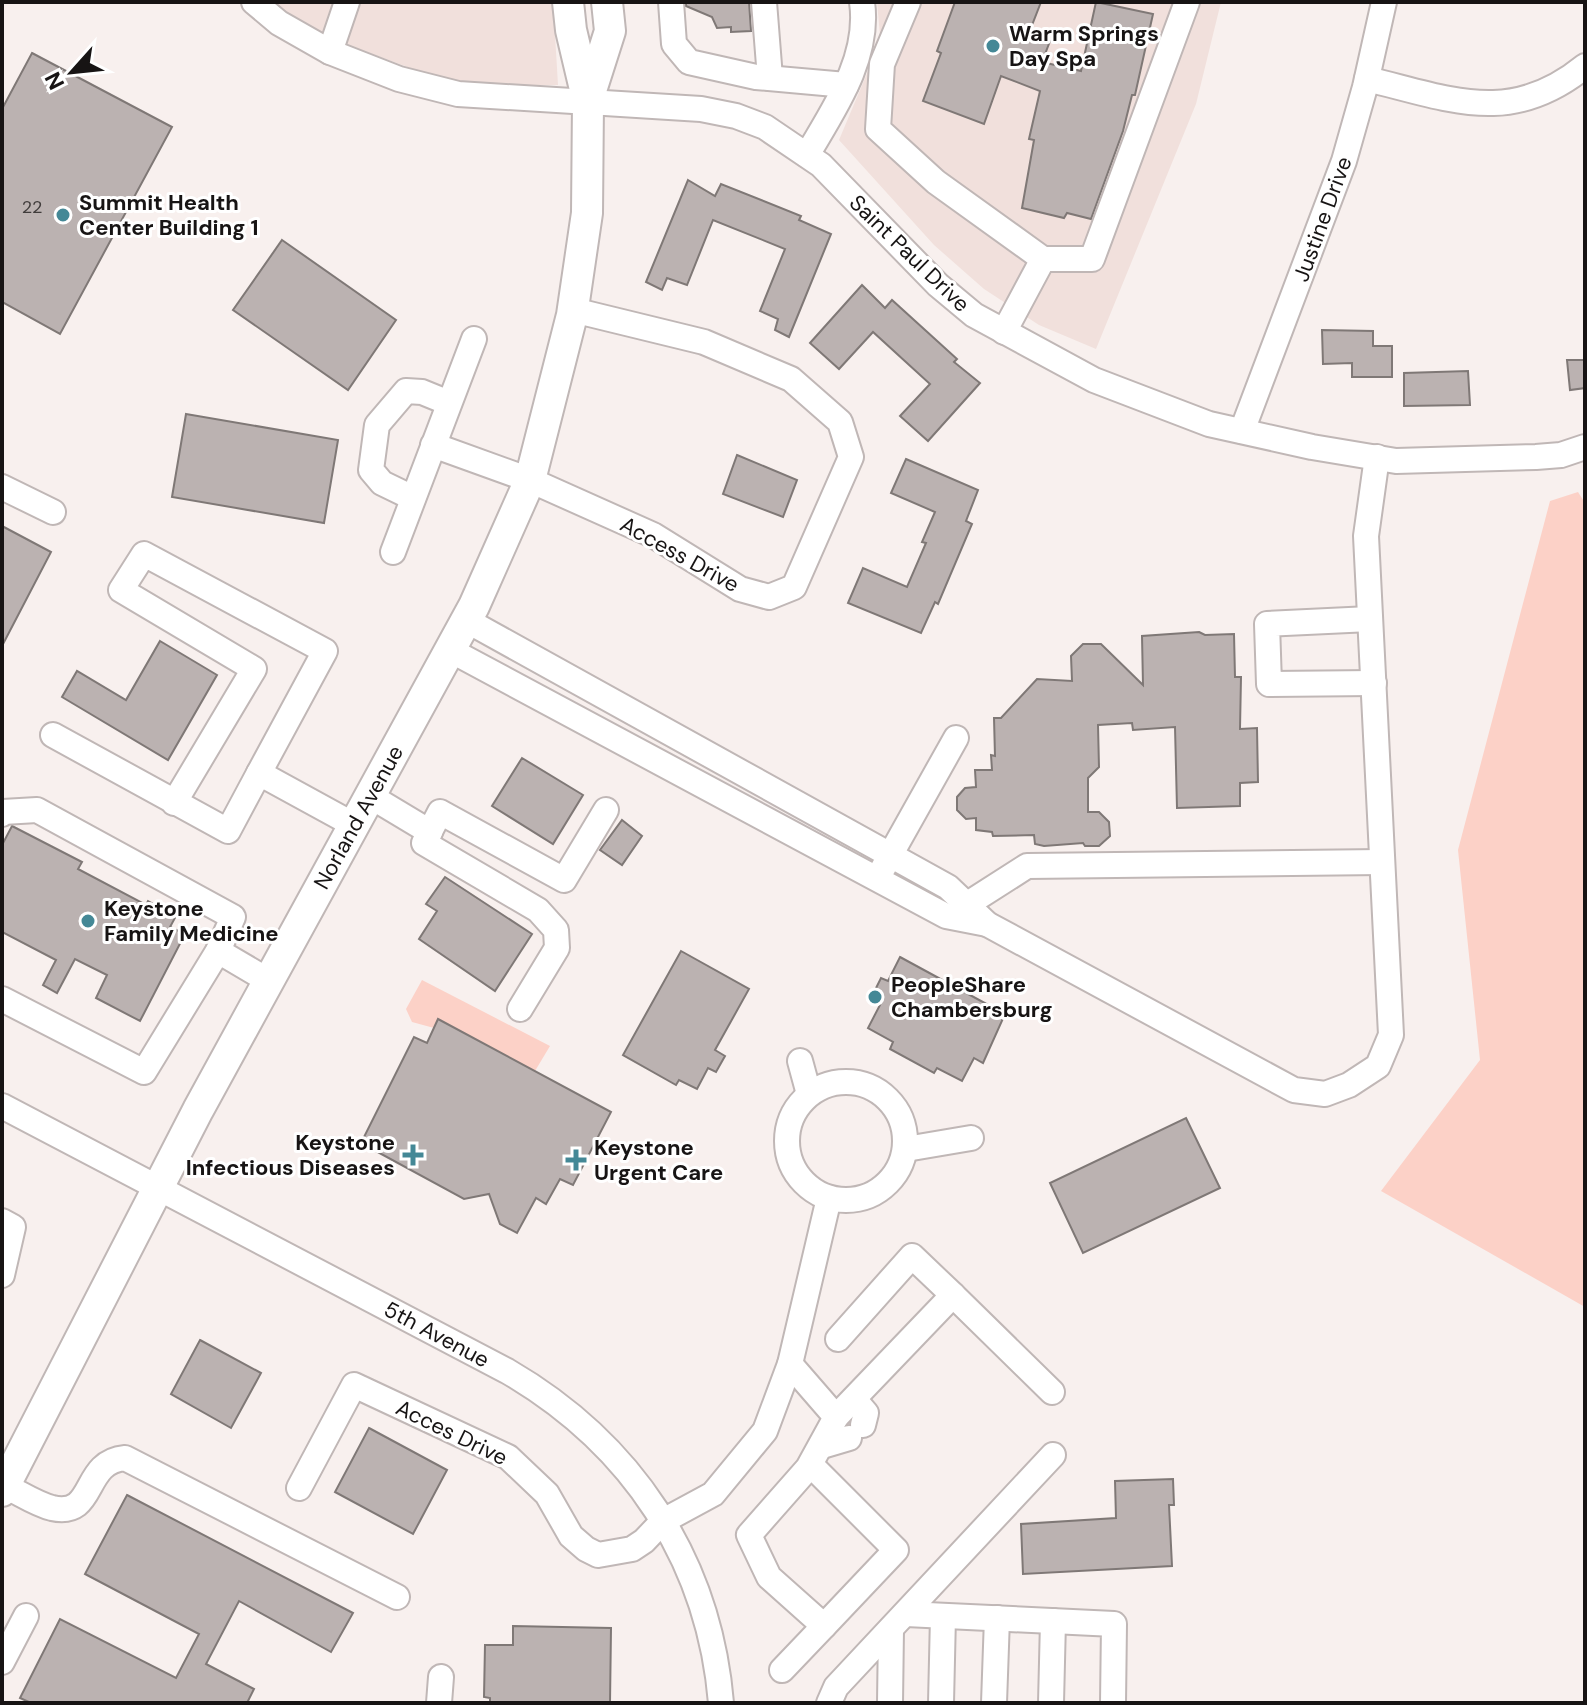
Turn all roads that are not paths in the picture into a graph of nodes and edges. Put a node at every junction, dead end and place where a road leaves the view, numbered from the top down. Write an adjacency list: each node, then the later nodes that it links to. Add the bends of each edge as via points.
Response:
1 (254, 2): 11 (street, Saint Paul Drive)
2 (347, 2): 11 (street)
3 (568, 2): 16 (main road, Norland Avenue)
4 (607, 2): 16 (main road, Norland Avenue, via 610,31)
5 (671, 2): 13 (street, via 674,44 689,62)
6 (764, 2): 13 (street)
7 (862, 2): 15 (street, via 858,54)
8 (908, 2): 18 (street, via 882,64 878,129 936,182)
9 (1187, 2): 18 (street, via 1092,259)
10 (1384, 2): 14 (street, Justine Drive)
11 (330, 52): 16 (street, Saint Paul Drive, via 399,79 458,94)
12 (1585, 66): 14 (street, via 1566,81 1519,102 1474,105)
13 (770, 78): 15 (street)
14 (1367, 79): 23 (street, Justine Drive, via 1344,161)
15 (846, 85): 17 (street)
16 (588, 102): 17 (street, Saint Paul Drive, via 736,116 765,127); 19 (main road, Norland Avenue, via 587,213)
17 (807, 155): 20 (street, Saint Paul Drive, via 938,285)
18 (1043, 259): 20 (street)
19 (573, 310): 27 (main road, Norland Avenue); 27 (street, Access Drive, via 704,342 791,379 840,422 851,457 794,587 769,597 740,589 653,535)
20 (1004, 332): 23 (street, Saint Paul Drive, via 1094,380 1209,424)
21 (474, 339): 22 (street)
22 (449, 403): 24 (street); 29 (street, via 406,391 377,425 371,470 382,483)
23 (1242, 431): 26 (street, Saint Paul Drive)
24 (433, 445): 27 (street, Access Drive); 29 (street)
25 (1585, 447): 26 (street, Saint Paul Drive, via 1536,457)
26 (1377, 457): 32 (street, via 1366,536)
27 (530, 480): 33 (main road, Norland Avenue)
28 (2, 487): 30 (street)
29 (413, 498): 31 (street)
30 (53, 512)
31 (393, 552)
32 (1370, 619): 35 (street); 35 (street, via 1267,624 1269,684)
33 (466, 620): 34 (main road, Norland Avenue); 45 (street)
34 (450, 650): 39 (main road, Norland Avenue); 47 (street)
35 (1374, 683): 46 (street)
36 (53, 735): 40 (street)
37 (956, 738): 45 (street)
38 (259, 773): 40 (street, via 228,831); 40 (street, via 325,651 144,554 121,590 254,669); 43 (street)
39 (370, 796): 43 (main road, Norland Avenue); 44 (street)
40 (174, 803)
41 (606, 810): 44 (street, via 564,880 440,812)
42 (2, 814): 50 (street, via 37,810 233,917)
43 (354, 825): 51 (main road, Norland Avenue)
44 (430, 832): 53 (street, via 424,843 538,910 556,930 557,948)
45 (891, 856): 47 (street); 48 (street, via 948,887)
46 (1382, 862): 48 (street, via 1027,866); 49 (street, via 1391,1035 1378,1066 1325,1094 1294,1090)
47 (877, 879): 49 (street, via 946,916)
48 (966, 905): 49 (street)
49 (987, 924)
50 (218, 951): 51 (street); 52 (street, via 144,1072)
51 (269, 981): 59 (main road, Norland Avenue)
52 (2, 999)
53 (520, 1009)
54 (800, 1061): 55 (street)
55 (809, 1094): 58 (street, via 845,1081 881,1093 903,1123); 60 (street, via 789,1125 789,1152 799,1177)
56 (2, 1106): 59 (street, 5th Avenue)
57 (971, 1138): 58 (street)
58 (906, 1149): 60 (street, via 894,1177 881,1190 847,1201)
59 (160, 1187): 70 (main road, Norland Avenue); 72 (street, 5th Avenue, via 542,1393 617,1458)
60 (829, 1198): 65 (street)
61 (2, 1221): 62 (street, via 13,1227)
62 (2, 1275)
63 (953, 1295): 64 (street, via 912,1256); 66 (street); 67 (street, via 854,1399)
64 (838, 1339)
65 (790, 1364): 67 (street); 72 (street, via 765,1431 713,1494)
66 (1052, 1392)
67 (849, 1427): 69 (street)
68 (1053, 1455): 77 (street)
69 (816, 1456): 79 (street, via 749,1535 769,1577); 79 (street, via 896,1550)
70 (5, 1478): 73 (street, via 50,1507 71,1507 83,1501 98,1470 125,1458)
71 (299, 1488): 72 (street, Acces Drive, via 354,1385 508,1457 547,1494 571,1536 591,1552 632,1549)
72 (663, 1521): 84 (street, 5th Avenue, via 704,1612)
73 (397, 1597)
74 (26, 1616): 80 (street)
75 (943, 1616): 76 (street); 77 (street); 87 (street)
76 (997, 1618): 78 (street); 88 (street)
77 (899, 1621): 85 (street, via 836,1687); 86 (street)
78 (1053, 1621): 89 (street); 90 (street, via 1114,1624)
79 (824, 1626): 81 (street)
80 (2, 1662)
81 (782, 1670)
82 (441, 1677): 83 (street)
83 (439, 1703)
84 (721, 1703)
85 (829, 1703)
86 (890, 1703)
87 (941, 1703)
88 (994, 1703)
89 (1051, 1703)
90 (1113, 1703)

